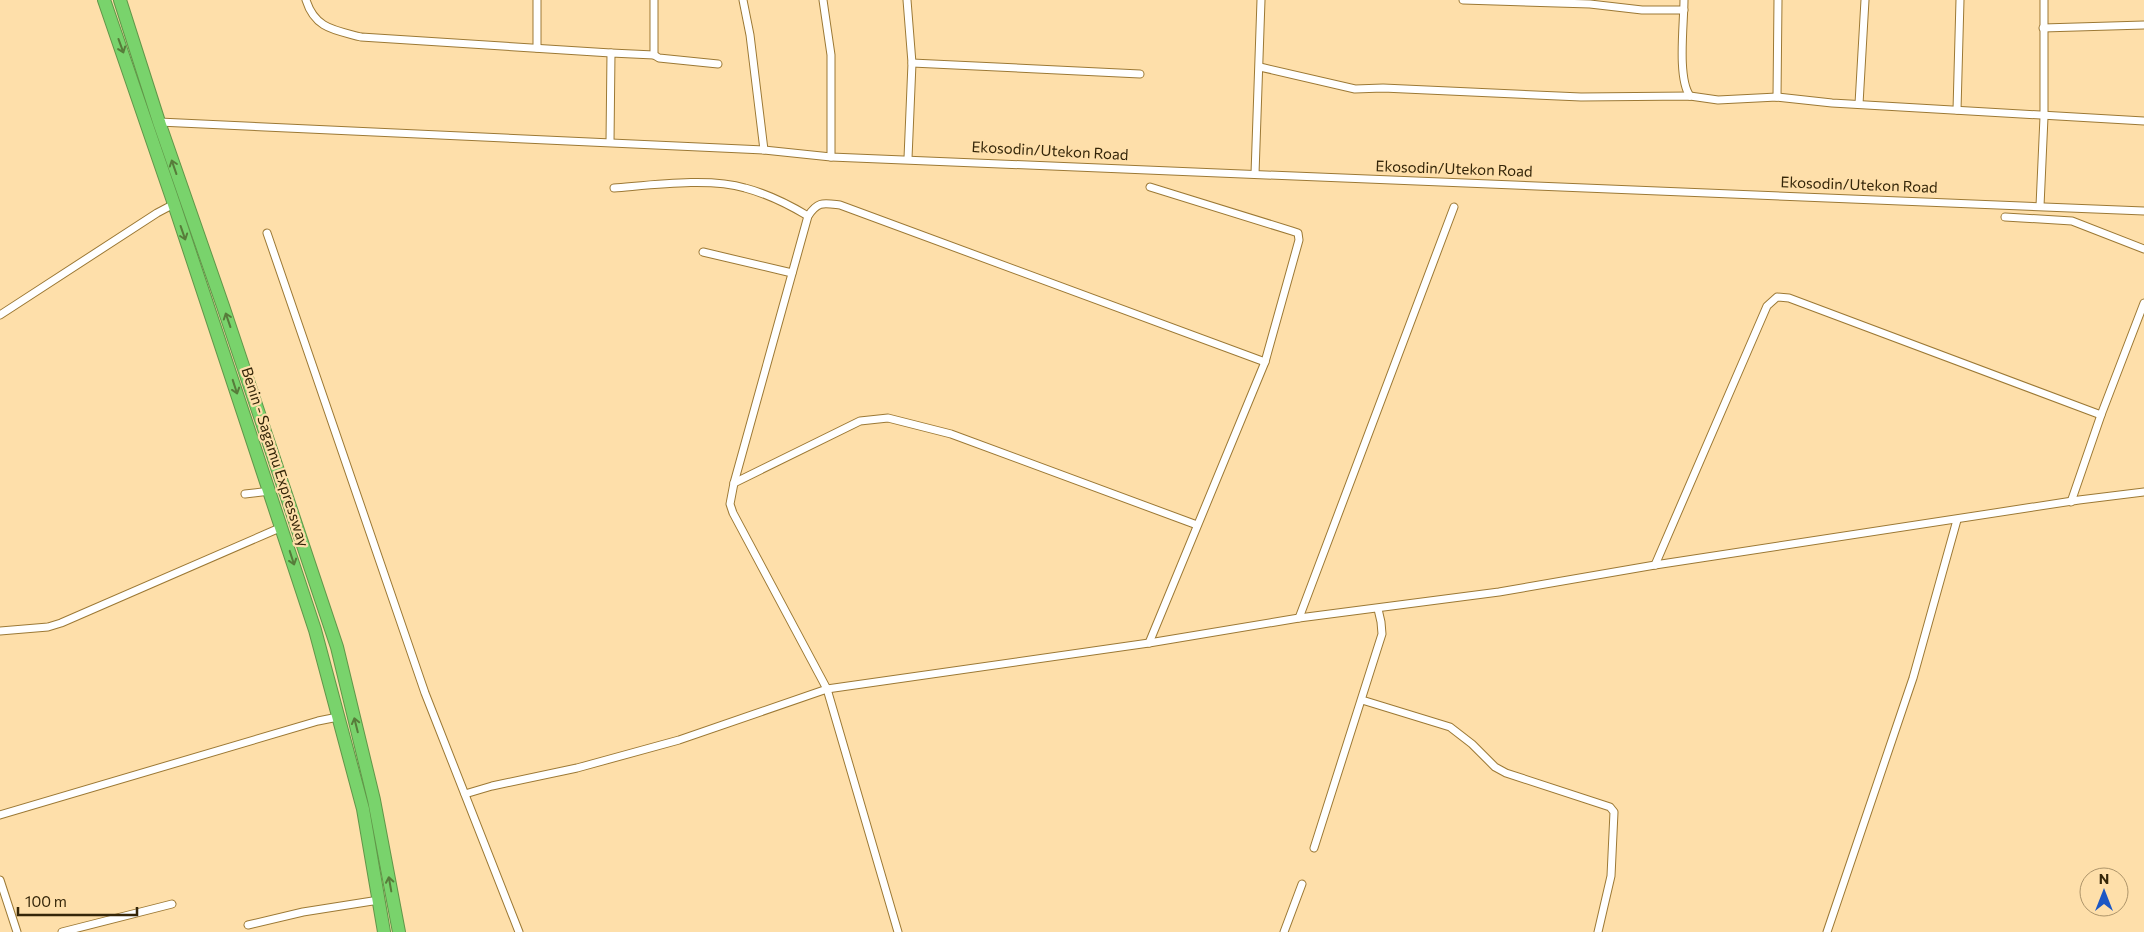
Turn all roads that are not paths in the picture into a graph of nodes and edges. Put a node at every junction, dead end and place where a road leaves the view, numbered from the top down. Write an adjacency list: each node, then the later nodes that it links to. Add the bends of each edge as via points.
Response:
1 (104, 0): 41 (highway, Benin - Sagamu Expressway, one-way to 41)
2 (120, 0): 33 (highway)
3 (306, 0): 20 (street, via 310,13 326,27 360,37)
4 (537, 0): 20 (street)
5 (654, 0): 22 (street)
6 (743, 0): 35 (street)
7 (823, 0): 36 (street, via 831,55)
8 (907, 0): 23 (street)
9 (1262, 0): 25 (street)
10 (1463, 0): 16 (street)
11 (1684, 0): 17 (street)
12 (1778, 0): 28 (street)
13 (1865, 0): 29 (street)
14 (1960, 0): 30 (street)
15 (2044, 0): 19 (street)
16 (1590, 2): 17 (street, via 1642,10)
17 (1684, 10): 27 (street, via 1683,76)
18 (2144, 25): 19 (street)
19 (2044, 28): 31 (street)
20 (537, 48): 21 (street)
21 (611, 53): 22 (street); 34 (street)
22 (654, 55): 24 (street)
23 (912, 63): 26 (street); 37 (street)
24 (718, 64)
25 (1260, 67): 27 (street, via 1355,89 1581,97); 38 (street)
26 (1140, 74)
27 (1690, 96): 28 (street, via 1718,100)
28 (1776, 97): 29 (street)
29 (1859, 104): 30 (street)
30 (1957, 110): 31 (street)
31 (2044, 117): 32 (street); 42 (street)
32 (2144, 121)
33 (159, 122): 34 (street, Ekosodin/Utekon Road); 68 (highway, one-way to 33, via 302,540)
34 (610, 142): 35 (street, Ekosodin/Utekon Road)
35 (764, 150): 36 (street, Ekosodin/Utekon Road)
36 (831, 157): 37 (street, Ekosodin/Utekon Road)
37 (908, 158): 38 (street, Ekosodin/Utekon Road)
38 (1255, 174): 42 (street, Ekosodin/Utekon Road)
39 (1150, 187): 53 (street, via 1298,233 1299,240)
40 (614, 188): 45 (street, via 705,183 744,187 787,203)
41 (174, 204): 52 (street); 56 (highway, Benin - Sagamu Expressway, one-way to 56)
42 (2040, 206): 44 (street, Ekosodin/Utekon Road)
43 (1454, 207): 65 (street)
44 (2144, 211)
45 (808, 216): 50 (street); 53 (street, via 815,206 824,203 840,205)
46 (2005, 217): 48 (street, via 2072,221)
47 (267, 233): 73 (street, via 425,693)
48 (2144, 249)
49 (703, 252): 50 (street)
50 (792, 273): 55 (street)
51 (2144, 303): 54 (street)
52 (0, 315)
53 (1264, 362): 61 (street)
54 (2101, 415): 59 (street); 63 (street, via 1789,298 1777,297 1767,306)
55 (734, 483): 61 (street, via 860,421 888,418 950,434); 70 (street, via 730,504 733,513)
56 (270, 491): 58 (street); 62 (highway, Benin - Sagamu Expressway)
57 (2144, 492): 59 (street)
58 (245, 494)
59 (2071, 502): 60 (street)
60 (1957, 520): 63 (street); 89 (street, via 1913,678)
61 (1197, 525): 67 (street)
62 (282, 527): 66 (street, via 61,623); 69 (highway, Benin - Sagamu Expressway, one-way to 69)
63 (1655, 565): 64 (street)
64 (1378, 609): 65 (street); 71 (street, via 1382,634)
65 (1299, 618): 67 (street)
66 (0, 631)
67 (1149, 643): 70 (street)
68 (343, 674): 69 (highway); 84 (highway, one-way to 68, via 374,800)
69 (329, 678): 72 (highway, Benin - Sagamu Expressway)
70 (827, 689): 73 (street, via 680,740); 86 (street)
71 (1362, 700): 75 (street); 88 (street, via 1450,727 1506,773 1610,807 1614,812 1611,876)
72 (338, 717): 74 (street); 78 (highway, Benin - Sagamu Expressway, via 363,810)
73 (465, 794): 85 (street)
74 (0, 815)
75 (1314, 848)
76 (0, 880): 81 (street)
77 (1302, 884): 87 (street)
78 (379, 900): 80 (street); 83 (highway, Benin - Sagamu Expressway)
79 (172, 904): 82 (street)
80 (248, 925)
81 (17, 932)
82 (62, 932)
83 (384, 932)
84 (399, 932)
85 (519, 932)
86 (898, 932)
87 (1284, 932)
88 (1598, 932)
89 (1827, 932)

